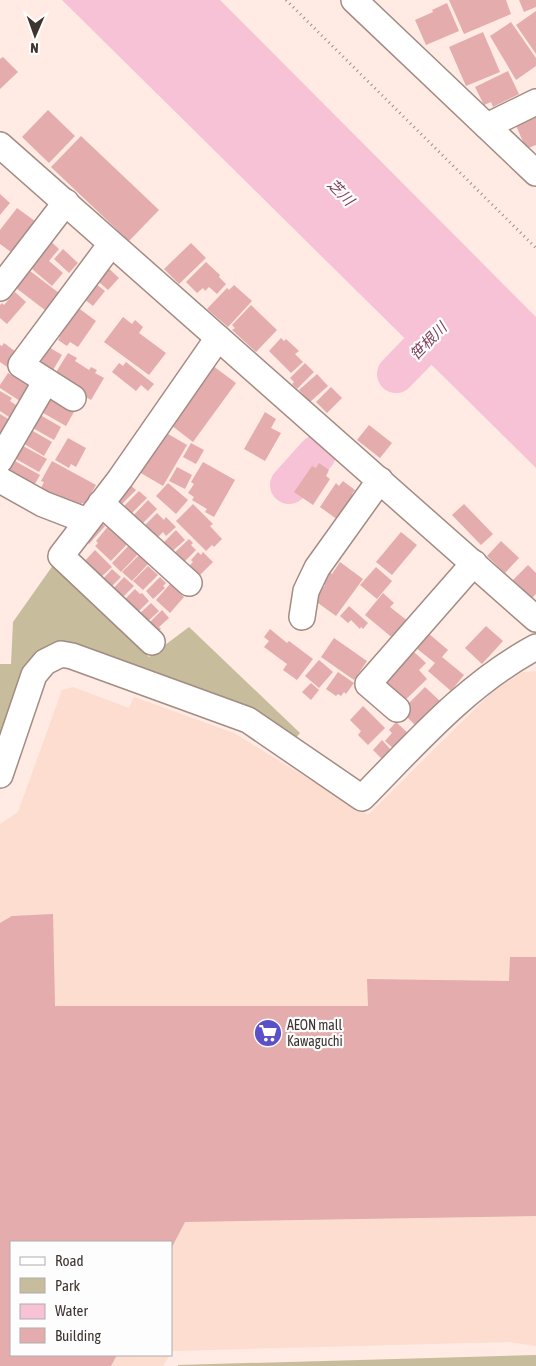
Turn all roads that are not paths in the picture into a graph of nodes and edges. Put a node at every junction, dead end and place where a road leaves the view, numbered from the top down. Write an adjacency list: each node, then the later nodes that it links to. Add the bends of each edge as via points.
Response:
1 (354, 0): 3 (street)
2 (536, 102): 3 (street)
3 (487, 126): 5 (street)
4 (0, 145): 6 (street)
5 (536, 173)
6 (66, 202): 7 (street); 8 (street)
7 (111, 244): 9 (street); 10 (street, via 21,365)
8 (0, 288)
9 (218, 338): 14 (street); 15 (street)
10 (46, 380): 11 (street); 12 (street)
11 (74, 398)
12 (0, 460)
13 (0, 480): 15 (street, via 42,504)
14 (380, 480): 16 (street); 18 (street, via 317,568 306,591)
15 (94, 512): 17 (street); 20 (street, via 61,556)
16 (474, 563): 19 (street); 22 (street, via 368,684)
17 (189, 584)
18 (302, 617)
19 (536, 619)
20 (152, 642)
21 (536, 648): 23 (street, via 510,662 452,706 362,798 248,720 62,654 45,662 34,675)
22 (397, 710)
23 (0, 775)

